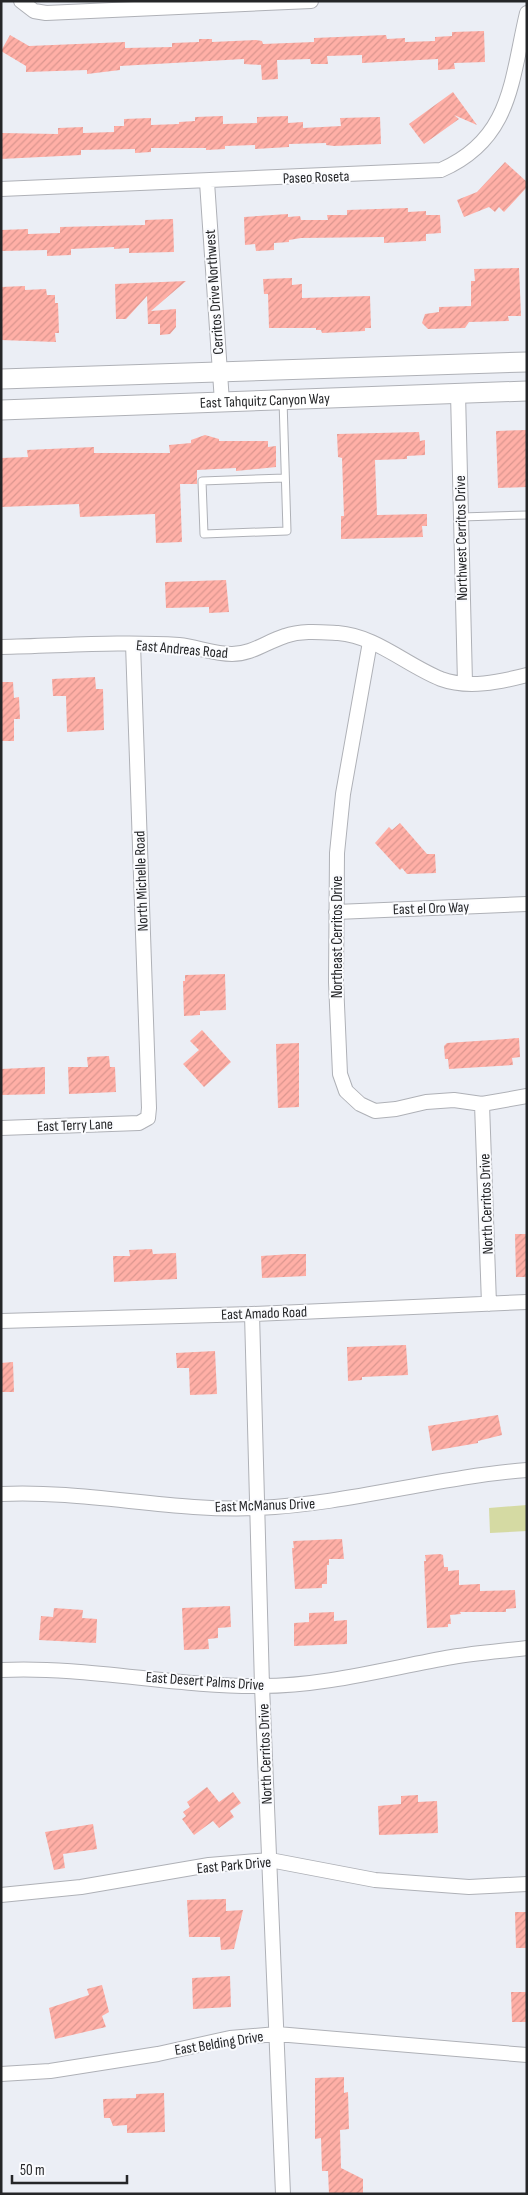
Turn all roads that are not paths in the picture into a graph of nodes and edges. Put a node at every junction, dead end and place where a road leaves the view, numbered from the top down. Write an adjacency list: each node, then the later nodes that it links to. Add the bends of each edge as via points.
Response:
1 (21, 1): 2 (street, via 34,11 46,13)
2 (311, 1)
3 (527, 13): 4 (street, Paseo Roseta, via 506,102 496,125 476,149 450,166 421,172)
4 (206, 182): 5 (street, Paseo Roseta); 7 (street, Cerritos Drive Northwest)
5 (1, 189)
6 (527, 362): 7 (main road, East Tahquitz Canyon Way)
7 (220, 372): 8 (main road, East Tahquitz Canyon Way); 12 (street, Cerritos Drive Northwest)
8 (1, 379)
9 (527, 391): 10 (main road, East Tahquitz Canyon Way)
10 (458, 393): 11 (main road, East Tahquitz Canyon Way); 16 (street, Northwest Cerritos Drive)
11 (283, 400): 12 (main road, East Tahquitz Canyon Way); 14 (lane)
12 (222, 402): 13 (main road, East Tahquitz Canyon Way)
13 (1, 410)
14 (285, 478): 14 (lane, via 287,531 204,534 202,481)
15 (527, 515): 16 (lane)
16 (461, 517): 21 (street, Northwest Cerritos Drive)
17 (370, 642): 18 (street, East Andreas Road, via 340,633 312,632 286,635 252,651 233,654 181,646); 21 (street, East Andreas Road, via 442,679); 23 (street, Northeast Cerritos Drive, via 342,794)
18 (133, 644): 19 (street, East Andreas Road); 26 (street, North Michelle Road)
19 (1, 647)
20 (527, 675): 21 (street, East Andreas Road, via 496,683)
21 (465, 683)
22 (527, 904): 23 (street, East el Oro Way)
23 (336, 912): 25 (street, Northeast Cerritos Drive, via 340,1074 346,1091 360,1104 375,1111 454,1100)
24 (527, 1096): 25 (street)
25 (482, 1104): 29 (street, North Cerritos Drive)
26 (148, 1118): 27 (street, East Terry Lane, via 139,1123)
27 (1, 1128)
28 (527, 1302): 29 (street, East Amado Road)
29 (489, 1304): 30 (street, East Amado Road)
30 (252, 1314): 31 (street, East Amado Road); 34 (street, North Cerritos Drive)
31 (1, 1321)
32 (527, 1470): 34 (street, East McManus Drive, via 416,1484 335,1502)
33 (1, 1494): 34 (street, East McManus Drive, via 37,1492 192,1508)
34 (257, 1508): 37 (street, North Cerritos Drive)
35 (527, 1648): 37 (street, East Desert Palms Drive, via 454,1657 315,1682)
36 (1, 1670): 37 (street, East Desert Palms Drive, via 87,1671 202,1684)
37 (262, 1686): 38 (street, North Cerritos Drive)
38 (270, 1860): 39 (street, East Park Drive, via 375,1880 470,1888); 40 (street, East Park Drive, via 209,1865 81,1888); 41 (street, North Cerritos Drive)
39 (527, 1884)
40 (1, 1895)
41 (277, 2034): 42 (street, East Belding Drive); 43 (street, East Belding Drive, via 230,2038 158,2054 50,2071); 44 (street, North Cerritos Drive)
42 (527, 2055)
43 (1, 2074)
44 (283, 2194)

